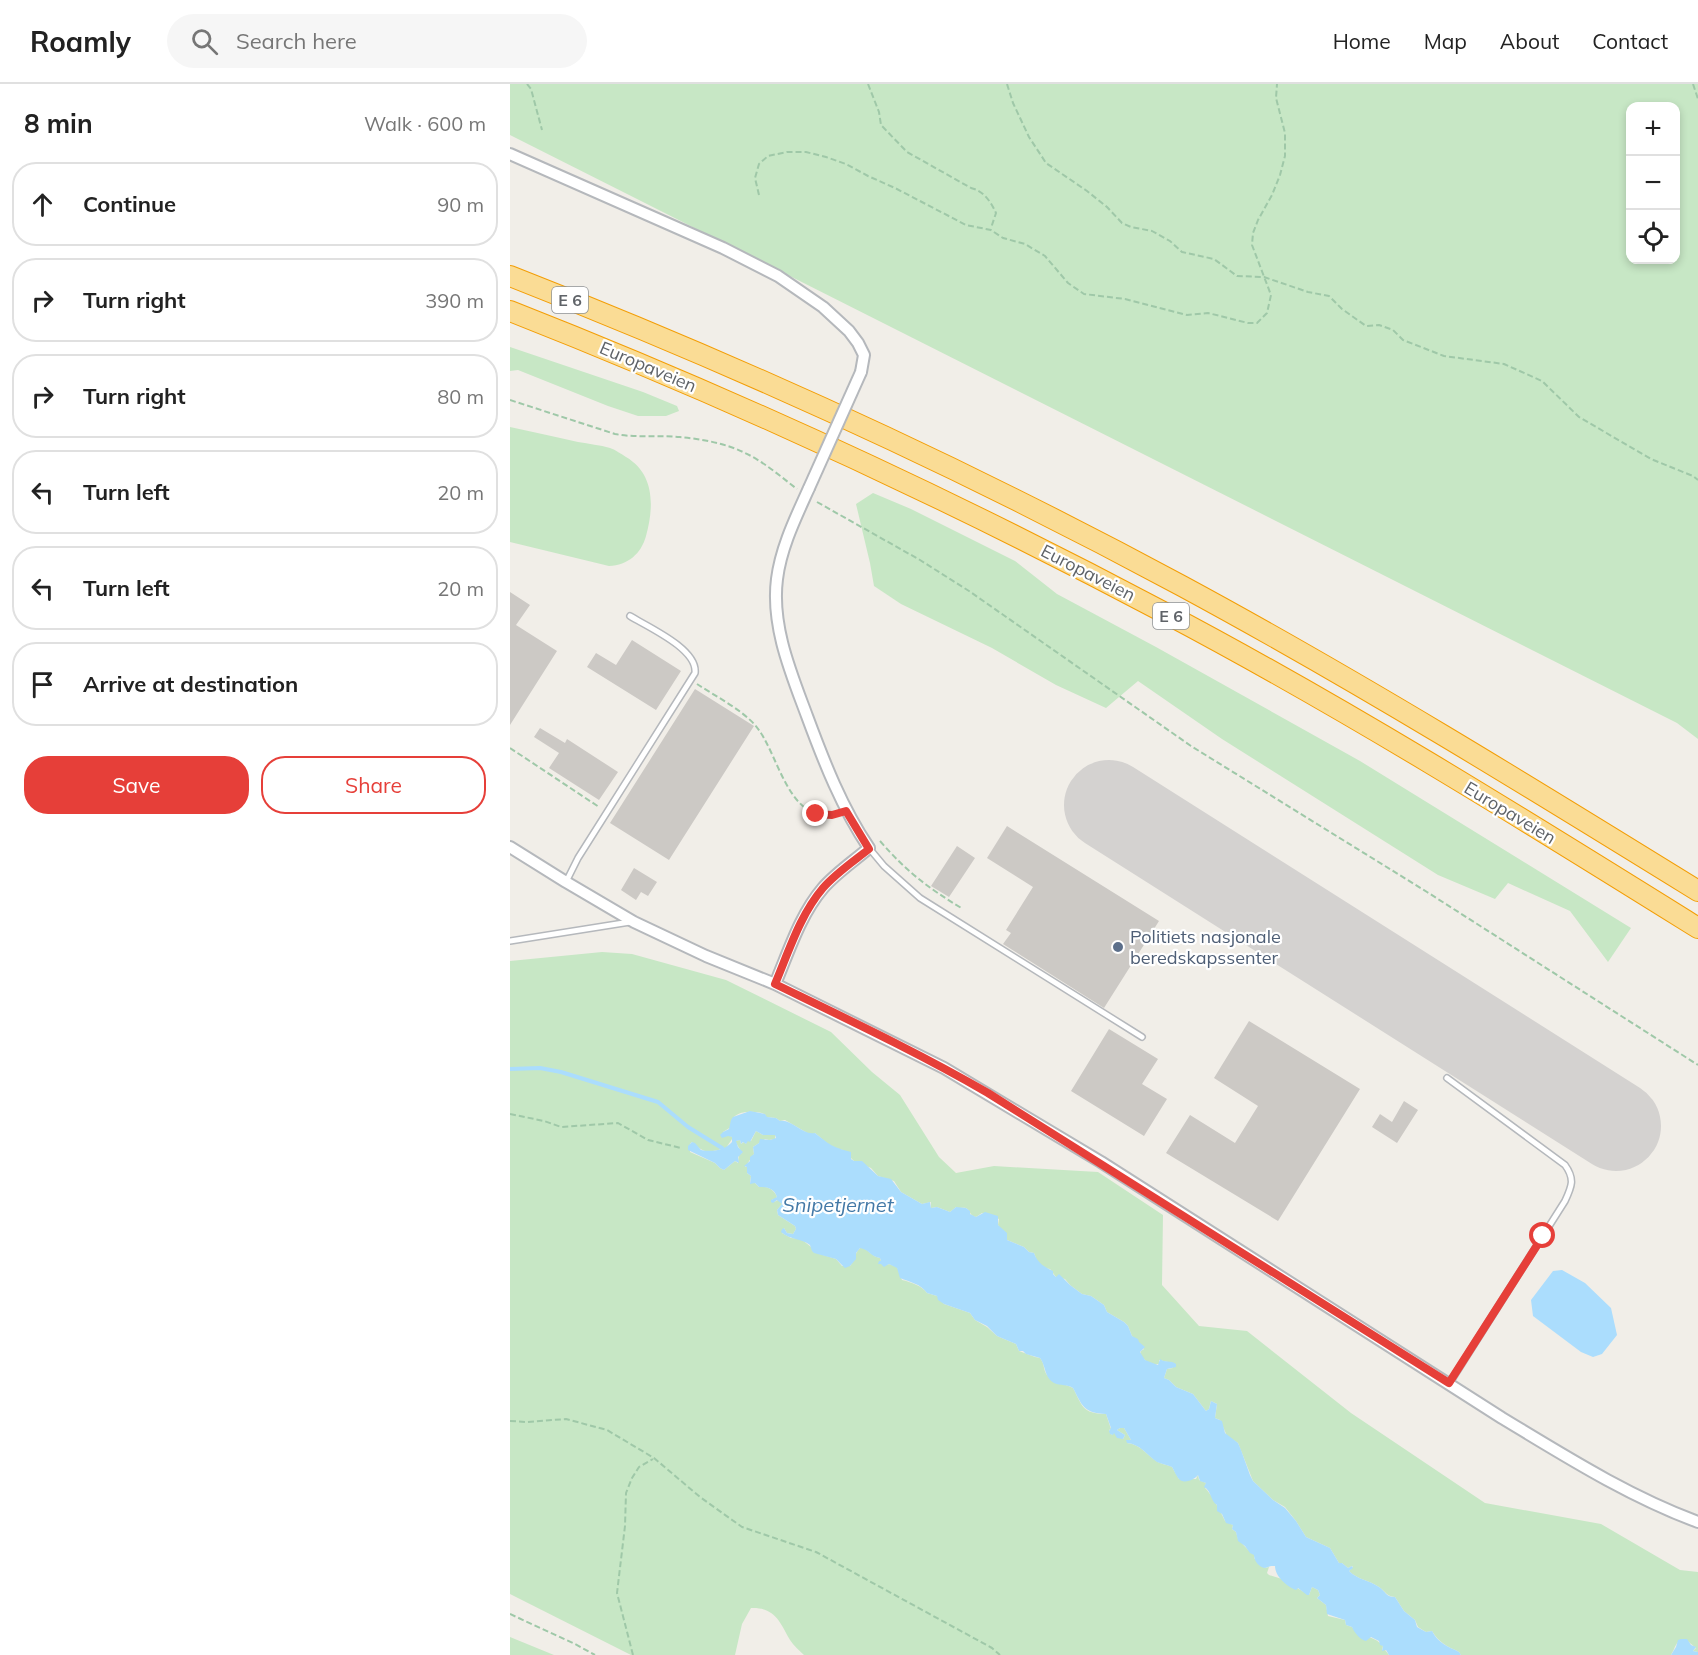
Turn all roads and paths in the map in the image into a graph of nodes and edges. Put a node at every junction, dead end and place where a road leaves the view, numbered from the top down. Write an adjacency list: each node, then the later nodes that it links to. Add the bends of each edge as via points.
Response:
1 (527, 84): 7 (path)
2 (868, 84): 10 (path, via 881,124 907,152 979,190 991,203 996,213)
3 (1007, 84): 12 (path, via 1029,137 1046,162 1107,207 1122,223 1152,231 1182,252 1214,259 1237,276)
4 (1277, 84): 12 (path, via 1285,156 1272,195 1258,220 1252,245)
5 (1693, 84): 6 (path)
6 (1698, 99)
7 (542, 130)
8 (510, 154): 16 (street, bridge, via 778,276 823,307 849,331 864,355 861,372)
9 (759, 195): 10 (path, via 755,178 759,164 768,156 806,152 846,164 966,225)
10 (991, 230): 12 (path, via 1045,256 1068,283 1084,294 1125,299 1187,315 1208,313 1257,323 1267,313 1271,295)
11 (510, 276): 26 (highway, Europaveien / E 6, via 759,379 1068,526 1358,684)
12 (1264, 277): 15 (path, via 1329,296 1366,326 1393,330 1402,340 1444,356 1504,364 1542,381 1579,417 1651,459)
13 (510, 311): 29 (highway, Europaveien / E 6, via 845,453 1167,614 1404,749)
14 (510, 400): 16 (path, via 615,434 679,437 721,444 744,452)
15 (1698, 480)
16 (808, 492): 20 (street, via 780,560 778,619 802,703); 33 (path, via 979,598 1191,746)
17 (630, 616): 18 (lane, via 684,651 695,668)
18 (691, 680): 20 (path, via 754,724 802,806 821,815); 21 (lane)
19 (510, 748): 21 (path)
20 (846, 811): 24 (street)
21 (607, 812): 25 (lane)
22 (880, 840): 27 (path, via 918,879)
23 (510, 847): 25 (street)
24 (869, 849): 31 (street, via 813,900); 32 (lane, via 920,898)
25 (566, 882): 28 (street)
26 (1698, 891)
27 (963, 909)
28 (634, 922): 30 (lane); 31 (street)
29 (1698, 928)
30 (510, 940)
31 (775, 984): 37 (street, via 988,1093)
32 (1142, 1037)
33 (1698, 1065)
34 (1447, 1078): 37 (lane, via 1565,1165 1572,1180 1565,1201)
35 (510, 1114): 36 (path, via 561,1127 618,1123 648,1140)
36 (681, 1148)
37 (1449, 1383): 40 (street, via 1579,1464)
38 (510, 1421): 39 (path, via 566,1419 607,1430)
39 (654, 1458): 43 (path, via 639,1467 626,1493 617,1593); 44 (path, via 742,1527 816,1552)
40 (1698, 1522)
41 (510, 1614): 42 (path)
42 (595, 1655)
43 (633, 1655)
44 (1000, 1655)

